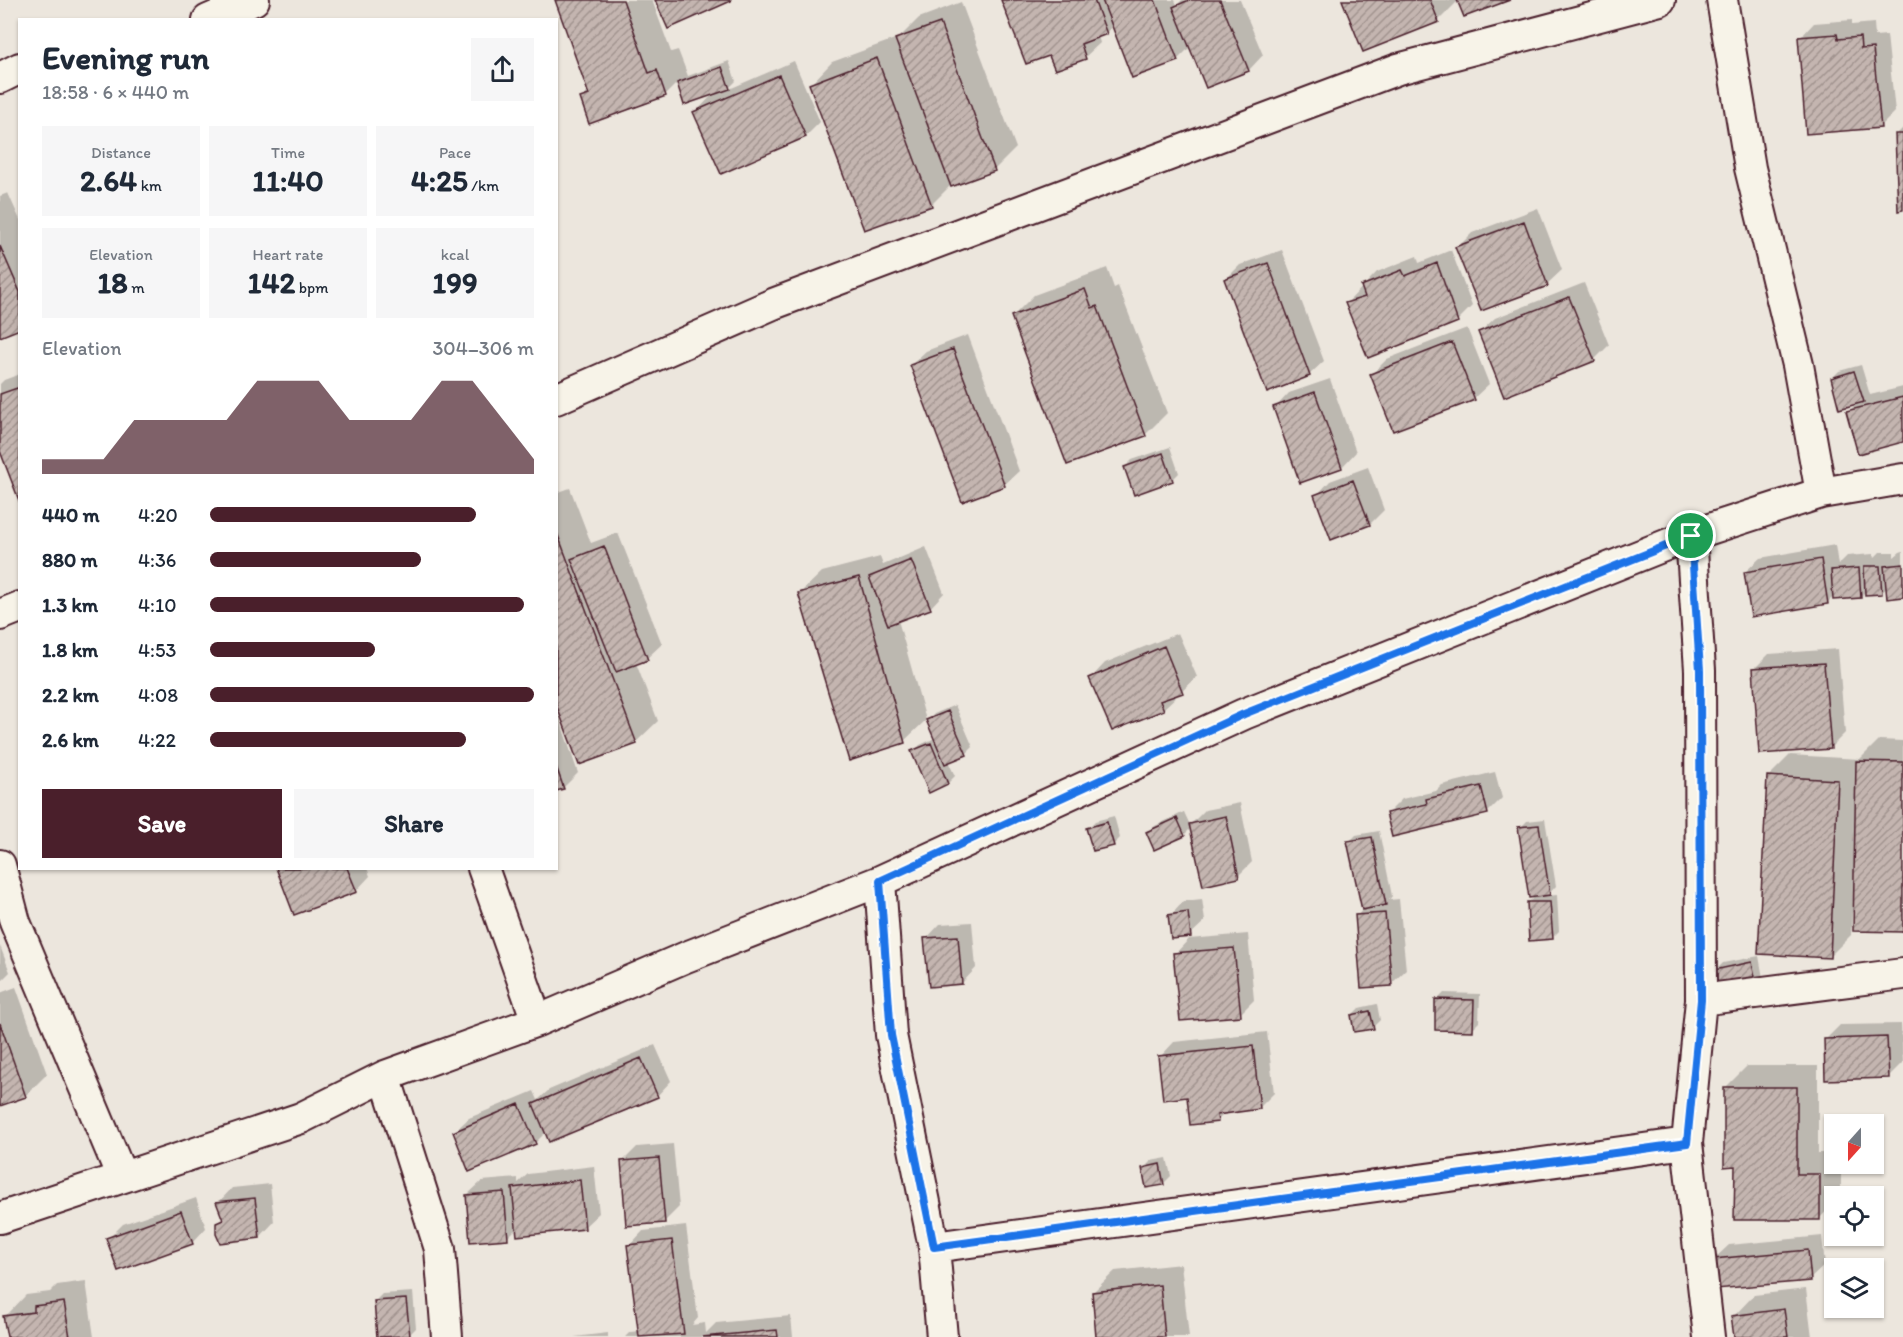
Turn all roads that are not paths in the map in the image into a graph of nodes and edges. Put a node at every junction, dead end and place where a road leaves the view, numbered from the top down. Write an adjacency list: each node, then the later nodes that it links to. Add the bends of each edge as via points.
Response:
1 (254, 0): 4 (street)
2 (1660, 0): 7 (street, via 1398,69 773,304)
3 (1722, 0): 9 (street, via 1750,168 1798,365)
4 (213, 18)
5 (18, 69): 6 (street)
6 (0, 78)
7 (558, 398)
8 (1903, 479): 9 (street)
9 (1821, 493): 10 (street)
10 (1691, 536): 15 (street, via 1244,714); 17 (street, via 1700,670)
11 (18, 608): 12 (street)
12 (0, 615)
13 (0, 865): 21 (street, via 15,922)
14 (484, 870): 18 (street)
15 (880, 881): 18 (street); 23 (street, via 891,1035)
16 (1903, 974): 17 (street)
17 (1701, 1000): 20 (street)
18 (537, 1021): 19 (street)
19 (385, 1076): 21 (street, via 301,1118); 24 (street, via 440,1249)
20 (1687, 1143): 23 (street); 26 (street)
21 (122, 1177): 22 (street)
22 (0, 1218)
23 (934, 1247): 25 (street)
24 (447, 1337)
25 (942, 1337)
26 (1709, 1337)

